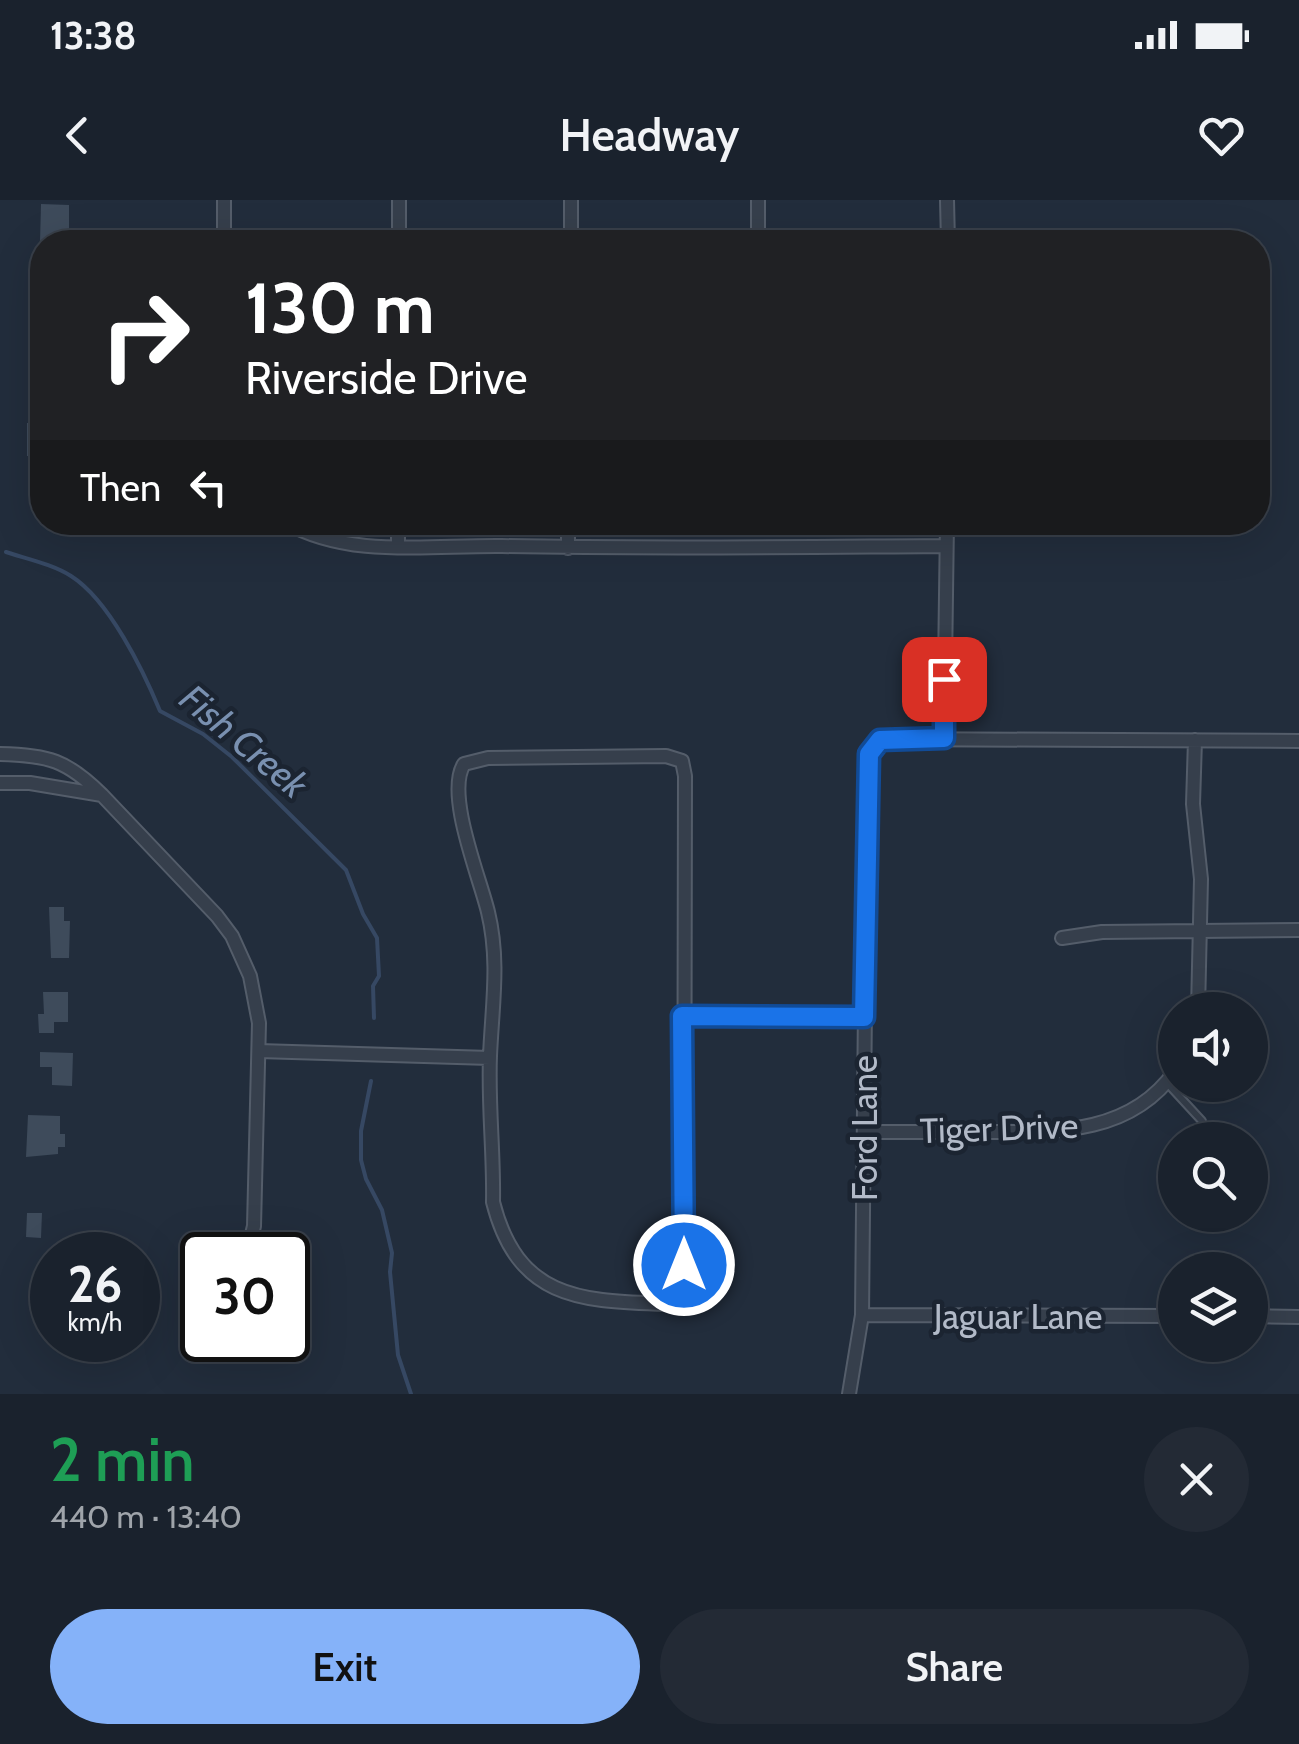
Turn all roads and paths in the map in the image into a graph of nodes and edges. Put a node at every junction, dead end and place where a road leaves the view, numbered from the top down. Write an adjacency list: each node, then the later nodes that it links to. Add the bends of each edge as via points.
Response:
1 (224, 200): 6 (street)
2 (400, 200): 7 (street)
3 (572, 200): 8 (street)
4 (758, 200): 9 (street)
5 (948, 200): 10 (street)
6 (224, 230)
7 (399, 230)
8 (571, 230)
9 (758, 230)
10 (948, 230)
11 (316, 535): 15 (street, via 335,543)
12 (398, 535): 15 (street)
13 (568, 535): 17 (street)
14 (945, 535): 16 (street)
15 (398, 546): 17 (street)
16 (945, 546): 17 (street); 18 (street)
17 (568, 548)
18 (944, 738): 19 (street); 29 (street, Ford Lane, via 888,739 869,754)
19 (1195, 740): 20 (street); 24 (street)
20 (1299, 741)
21 (0, 754): 23 (street, via 66,764)
22 (0, 784): 23 (street)
23 (102, 795): 30 (street, via 232,936 256,994)
24 (1201, 929): 25 (street); 26 (street); 27 (street)
25 (1299, 930)
26 (1062, 938)
27 (1199, 992)
28 (682, 1016): 29 (street); 31 (street, via 684,1305 574,1297 552,1288 510,1246 493,1202); 31 (street, via 682,762 666,756 488,758 466,763 459,772 494,938)
29 (864, 1017): 35 (street, Ford Lane)
30 (259, 1051): 31 (street); 36 (street)
31 (490, 1058)
32 (1158, 1087): 35 (street, Tiger Drive, via 1130,1112 1076,1130)
33 (1188, 1102): 34 (lane)
34 (1202, 1122)
35 (864, 1132): 37 (street, Ford Lane)
36 (253, 1232)
37 (862, 1315): 38 (street, Jaguar Lane); 41 (street, Ford Lane)
38 (1158, 1316)
39 (1268, 1316): 40 (street)
40 (1299, 1316)
41 (849, 1394)

